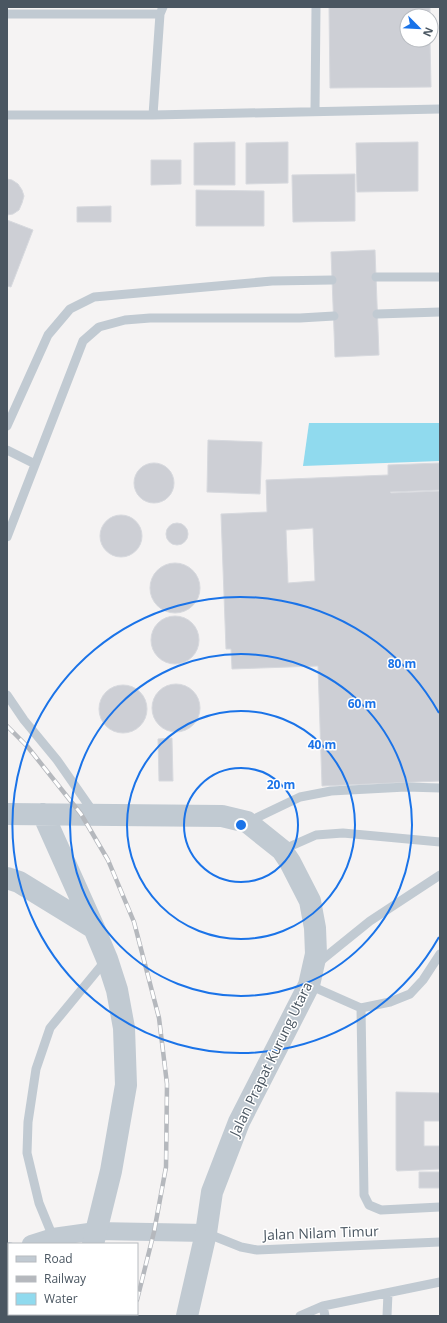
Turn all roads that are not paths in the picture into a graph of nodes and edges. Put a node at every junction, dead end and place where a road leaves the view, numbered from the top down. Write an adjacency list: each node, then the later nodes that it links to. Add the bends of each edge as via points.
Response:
1 (316, 7): 5 (lane)
2 (162, 10): 3 (lane); 7 (lane)
3 (7, 14)
4 (440, 109): 5 (lane)
5 (315, 111): 7 (lane)
6 (7, 115): 7 (lane)
7 (153, 115)
8 (440, 277): 9 (lane)
9 (376, 278)
10 (332, 280): 14 (lane, via 272,281 94,297 70,309 48,335)
11 (440, 312): 12 (lane)
12 (377, 314)
13 (334, 316): 16 (lane, via 150,318 125,320 99,327 84,341)
14 (7, 426)
15 (7, 450): 16 (lane)
16 (35, 464): 17 (lane)
17 (7, 537)
18 (7, 695): 22 (lane)
19 (440, 788): 23 (lane, via 331,791 300,797)
20 (7, 814): 21 (street, Jalan Prapat Kurung Utara)
21 (43, 814): 22 (street, Jalan Prapat Kurung Utara); 28 (street)
22 (95, 815): 23 (street, Jalan Prapat Kurung Utara, via 222,816)
23 (247, 822): 25 (street, Jalan Prapat Kurung Utara)
24 (440, 842): 25 (lane, via 343,833 316,835)
25 (282, 850): 31 (street, Jalan Prapat Kurung Utara, via 310,901 316,954)
26 (440, 875): 31 (lane, via 370,921)
27 (7, 878): 28 (street, via 25,885)
28 (94, 928): 30 (street)
29 (440, 954): 32 (lane, via 410,994 390,1002)
30 (107, 959): 35 (lane, via 50,1028 36,1069 28,1122 27,1153 39,1203); 36 (street, via 117,990 124,1028 126,1085 111,1171)
31 (311, 976): 32 (lane); 34 (street, Jalan Prapat Kurung Utara, via 239,1122 212,1192)
32 (361, 1008): 33 (lane, via 364,1195 369,1205 381,1210)
33 (440, 1207)
34 (206, 1233): 36 (street); 37 (lane, Jalan Nilam Timur, via 241,1247 257,1250); 42 (street, Jalan Prapat Kurung Utara)
35 (53, 1237): 36 (street); 38 (street)
36 (94, 1237)
37 (440, 1242)
38 (35, 1243)
39 (440, 1282): 40 (lane)
40 (388, 1293): 41 (lane); 45 (lane)
41 (323, 1306): 43 (lane); 44 (lane)
42 (187, 1316)
43 (300, 1316)
44 (325, 1316)
45 (387, 1316)

